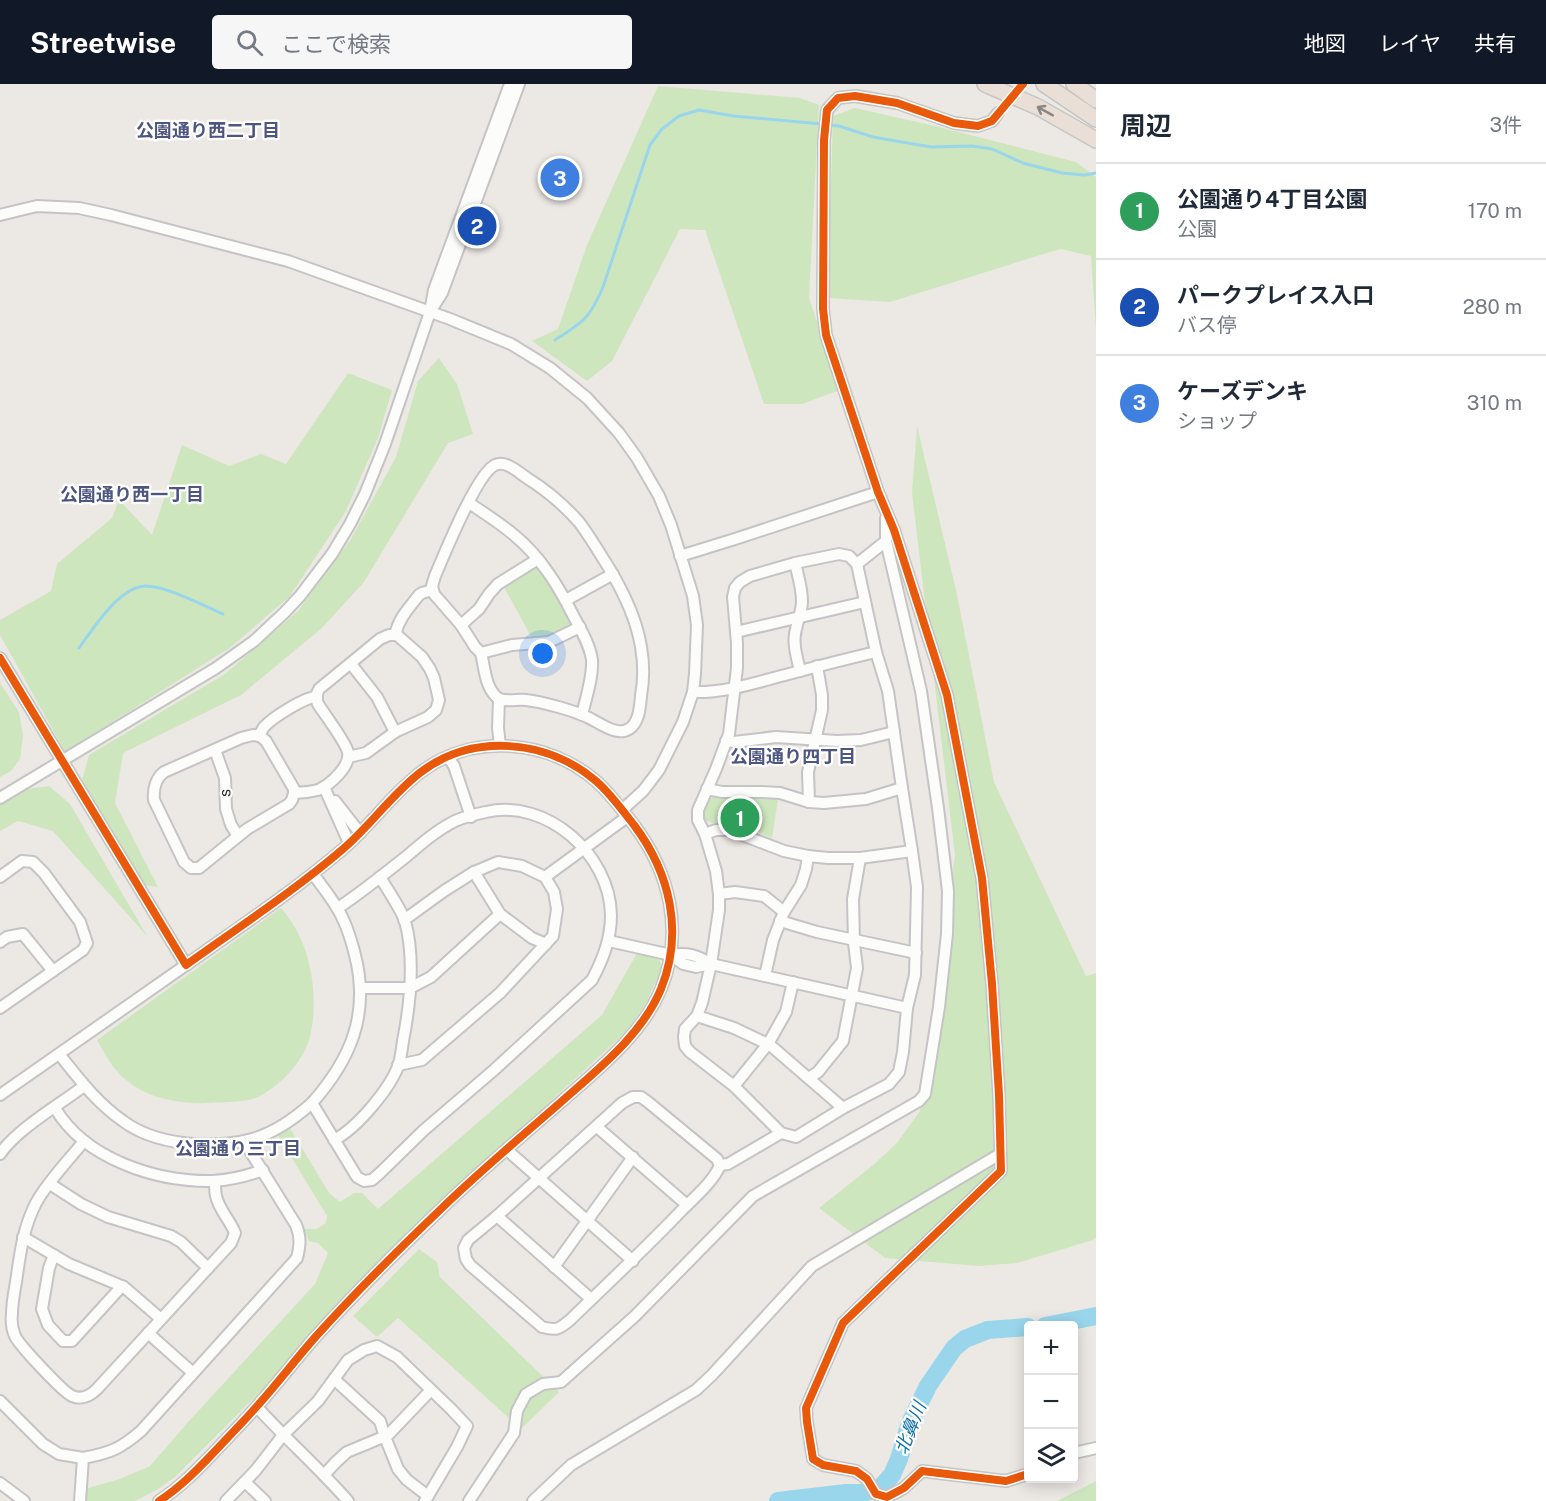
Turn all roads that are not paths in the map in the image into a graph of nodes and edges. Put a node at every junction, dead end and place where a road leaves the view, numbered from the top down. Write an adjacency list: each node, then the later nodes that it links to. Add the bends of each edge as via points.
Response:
1 (510, 84): 11 (street, via 434,290)
2 (519, 84): 11 (street, via 442,293)
3 (985, 84): 9 (highway, one-way to 3, via 1038,107)
4 (1044, 84): 8 (highway)
5 (1074, 84): 6 (highway)
6 (1096, 100)
7 (998, 113): 12 (street, via 992,121 978,126 954,123 897,103 855,96 838,98 827,110 823,309 826,335)
8 (1096, 119)
9 (1096, 140)
10 (0, 215): 11 (street, via 37,206 93,210 288,261)
11 (430, 312): 16 (street, via 511,344 550,368 592,403 620,433 652,483); 49 (street, via 365,494 341,541 307,588 284,614 237,654)
12 (878, 492): 14 (street); 16 (street)
13 (469, 503): 17 (street, via 514,534); 20 (street, via 491,468 509,466 555,498 578,521); 21 (street)
14 (886, 513): 15 (street); 110 (street, via 947,695 982,878 993,995)
15 (886, 541): 19 (street); 151 (street, via 921,691 948,891 947,934 925,1094 753,1196 635,1316 561,1382 543,1384 526,1394 517,1411 514,1433)
16 (680, 556): 36 (street, via 693,596 697,625)
17 (538, 559): 22 (street); 25 (street, via 498,584)
18 (795, 564): 19 (street, via 839,554 849,556); 24 (street, via 801,589); 27 (street, via 740,582 733,597)
19 (857, 564): 23 (street)
20 (613, 574): 22 (street); 39 (street, via 632,611 641,645 641,701 634,724 622,732)
21 (432, 590): 25 (street); 28 (street, via 419,595 401,617)
22 (566, 600): 26 (street)
23 (865, 602): 24 (street); 29 (street)
24 (800, 617): 27 (street); 34 (street, via 794,637)
25 (461, 626): 30 (street)
26 (580, 627): 30 (street, via 549,642); 39 (street, via 591,658)
27 (736, 632): 35 (street)
28 (395, 635): 32 (street, via 380,639); 40 (street, via 426,663 439,700 433,714)
29 (876, 652): 33 (street); 41 (street, via 888,691)
30 (481, 653): 38 (street, via 489,688)
31 (0, 658): 49 (street)
32 (351, 664): 37 (street, via 322,686); 40 (street, via 377,697)
33 (816, 666): 34 (street); 43 (street, via 822,710)
34 (800, 671): 35 (street)
35 (735, 688): 36 (street); 44 (street)
36 (693, 692): 56 (street, via 684,722 659,771)
37 (317, 697): 42 (street, via 304,699 270,722); 47 (street)
38 (499, 699): 39 (street, via 528,700); 45 (street)
39 (582, 715)
40 (395, 732): 47 (street, via 366,753)
41 (894, 732): 43 (street, via 861,740); 51 (street)
42 (259, 736): 46 (street, via 246,736); 53 (street, via 266,741)
43 (815, 740): 44 (street, via 776,737); 55 (street, via 808,772)
44 (726, 741): 52 (street)
45 (500, 745): 48 (street); 56 (street, via 542,751 573,765 599,784)
46 (215, 750): 60 (street, s, via 225,778 226,809); 60 (street, via 161,774 154,800 184,862 191,868 199,868)
47 (348, 757): 50 (street, via 338,775)
48 (448, 757): 57 (street); 58 (street, via 411,780)
49 (62, 761): 54 (street); 83 (street)
50 (324, 787): 53 (street); 58 (street); 61 (street)
51 (902, 788): 55 (street, via 866,799); 63 (street)
52 (708, 789): 55 (street, via 780,794); 59 (street, via 698,810)
53 (294, 793): 60 (street, via 289,804)
54 (0, 798)
55 (808, 802)
56 (624, 813): 62 (street); 81 (street, via 659,865 668,896)
57 (471, 817): 62 (street, via 508,810 545,818); 69 (street, via 433,834)
58 (360, 833): 61 (street)
59 (705, 834): 64 (street, via 729,830); 71 (street)
60 (238, 836)
61 (350, 843): 67 (street)
62 (584, 849): 70 (street); 77 (street, via 597,868 610,901)
63 (912, 851): 65 (street); 80 (street, via 917,887)
64 (808, 856): 65 (street); 74 (street, via 801,885)
65 (860, 858): 76 (street, via 853,899)
66 (474, 872): 70 (street, via 498,862 522,866); 73 (street); 75 (street)
67 (313, 874): 72 (street); 83 (street)
68 (0, 877): 84 (street, via 22,861 33,862 80,922 87,943)
69 (380, 877): 72 (street); 75 (street)
70 (545, 877): 79 (street, via 554,892 557,909 553,936)
71 (719, 894): 74 (street, via 764,896); 82 (street)
72 (338, 908): 87 (street, via 353,945)
73 (500, 914): 79 (street); 88 (street, via 431,978)
74 (782, 917): 76 (street, via 817,932); 85 (street)
75 (404, 920): 88 (street, via 411,959)
76 (854, 939): 80 (street); 89 (street, via 857,968)
77 (609, 941): 81 (street); 106 (street, via 591,980 372,1180 357,1177)
78 (0, 942): 84 (street, via 23,934)
79 (546, 944): 95 (street, via 500,993 422,1060)
80 (916, 952): 91 (street)
81 (671, 955): 82 (street, via 691,954); 108 (street, via 661,989 628,1039)
82 (711, 964): 85 (street); 92 (street)
83 (186, 965): 94 (street)
84 (53, 971): 90 (street)
85 (765, 976): 86 (street)
86 (793, 982): 89 (street); 93 (street, via 786,1012)
87 (360, 988): 88 (street); 100 (street, via 354,1035 342,1064)
88 (410, 988): 95 (street)
89 (852, 995): 91 (street); 96 (street, via 843,1041)
90 (0, 1008)
91 (907, 1008): 102 (street, via 899,1072 889,1084)
92 (697, 1016): 93 (street); 98 (street, via 686,1029 686,1046)
93 (768, 1044): 96 (street); 98 (street)
94 (59, 1054): 97 (street); 99 (street)
95 (398, 1065): 106 (street, via 379,1099)
96 (809, 1078): 102 (street)
97 (84, 1086): 101 (street); 105 (street, via 125,1123 156,1137 198,1144)
98 (734, 1086): 104 (street)
99 (0, 1095)
100 (312, 1103): 105 (street, via 280,1126); 106 (street)
101 (55, 1108): 107 (street); 109 (street, via 19,1133)
102 (843, 1108): 104 (street, via 795,1137)
103 (597, 1127): 111 (street); 112 (street, via 622,1103 641,1097); 114 (street)
104 (782, 1133): 112 (street, via 729,1164)
105 (248, 1140): 113 (street)
106 (334, 1140)
107 (84, 1141): 115 (street, via 144,1171); 116 (street)
108 (507, 1150): 114 (street); 133 (street, via 376,1272)
109 (0, 1154)
110 (1000, 1154): 143 (street, via 1001,1171 843,1323 806,1408 813,1458 823,1465 856,1471 867,1479 876,1494 887,1497); 152 (street, via 812,1266 696,1390 571,1466)
111 (633, 1157): 117 (street); 119 (street)
112 (720, 1165): 117 (street)
113 (263, 1170): 115 (street); 129 (street, via 300,1235 297,1258)
114 (539, 1179): 118 (street); 119 (street)
115 (215, 1181): 124 (street, via 216,1196 235,1233)
116 (50, 1184): 120 (street, via 35,1204); 124 (street, via 108,1217 171,1236)
117 (687, 1205): 122 (street)
118 (497, 1216): 123 (street); 126 (street, via 468,1240 464,1248 470,1265 542,1327 560,1328)
119 (587, 1221): 122 (street); 123 (street)
120 (23, 1237): 121 (street); 128 (street, via 12,1311 13,1331 20,1345 67,1393 76,1397 92,1394)
121 (54, 1255): 125 (street); 125 (street, via 42,1310 48,1325 63,1341 72,1341)
122 (633, 1261): 126 (street)
123 (554, 1267): 126 (street)
124 (208, 1268): 127 (street)
125 (122, 1286): 127 (street)
126 (591, 1299)
127 (161, 1319): 128 (street)
128 (148, 1333): 129 (street)
129 (193, 1373): 138 (street, via 128,1443 115,1451)
130 (334, 1379): 131 (street, via 348,1360 377,1346 397,1357); 134 (street); 135 (street, via 380,1421)
131 (431, 1390): 135 (street); 144 (street, via 467,1426)
132 (0, 1401): 138 (street, via 43,1444 59,1454)
133 (257, 1407): 134 (street); 147 (street, via 197,1470)
134 (283, 1435): 139 (street); 141 (street)
135 (385, 1437): 139 (street, via 347,1452); 144 (street, via 398,1469)
136 (1096, 1448): 137 (street)
137 (1078, 1452)
138 (83, 1458): 146 (street)
139 (324, 1475): 150 (street)
140 (1024, 1476): 143 (street, via 1006,1481 922,1471)
141 (245, 1482): 148 (street); 149 (street)
142 (0, 1483): 145 (street)
143 (904, 1488): 153 (street)
144 (427, 1498)
145 (24, 1501)
146 (80, 1501)
147 (159, 1501)
148 (226, 1501)
149 (265, 1501)
150 (348, 1501)
151 (469, 1501)
152 (533, 1501)
153 (902, 1501)

